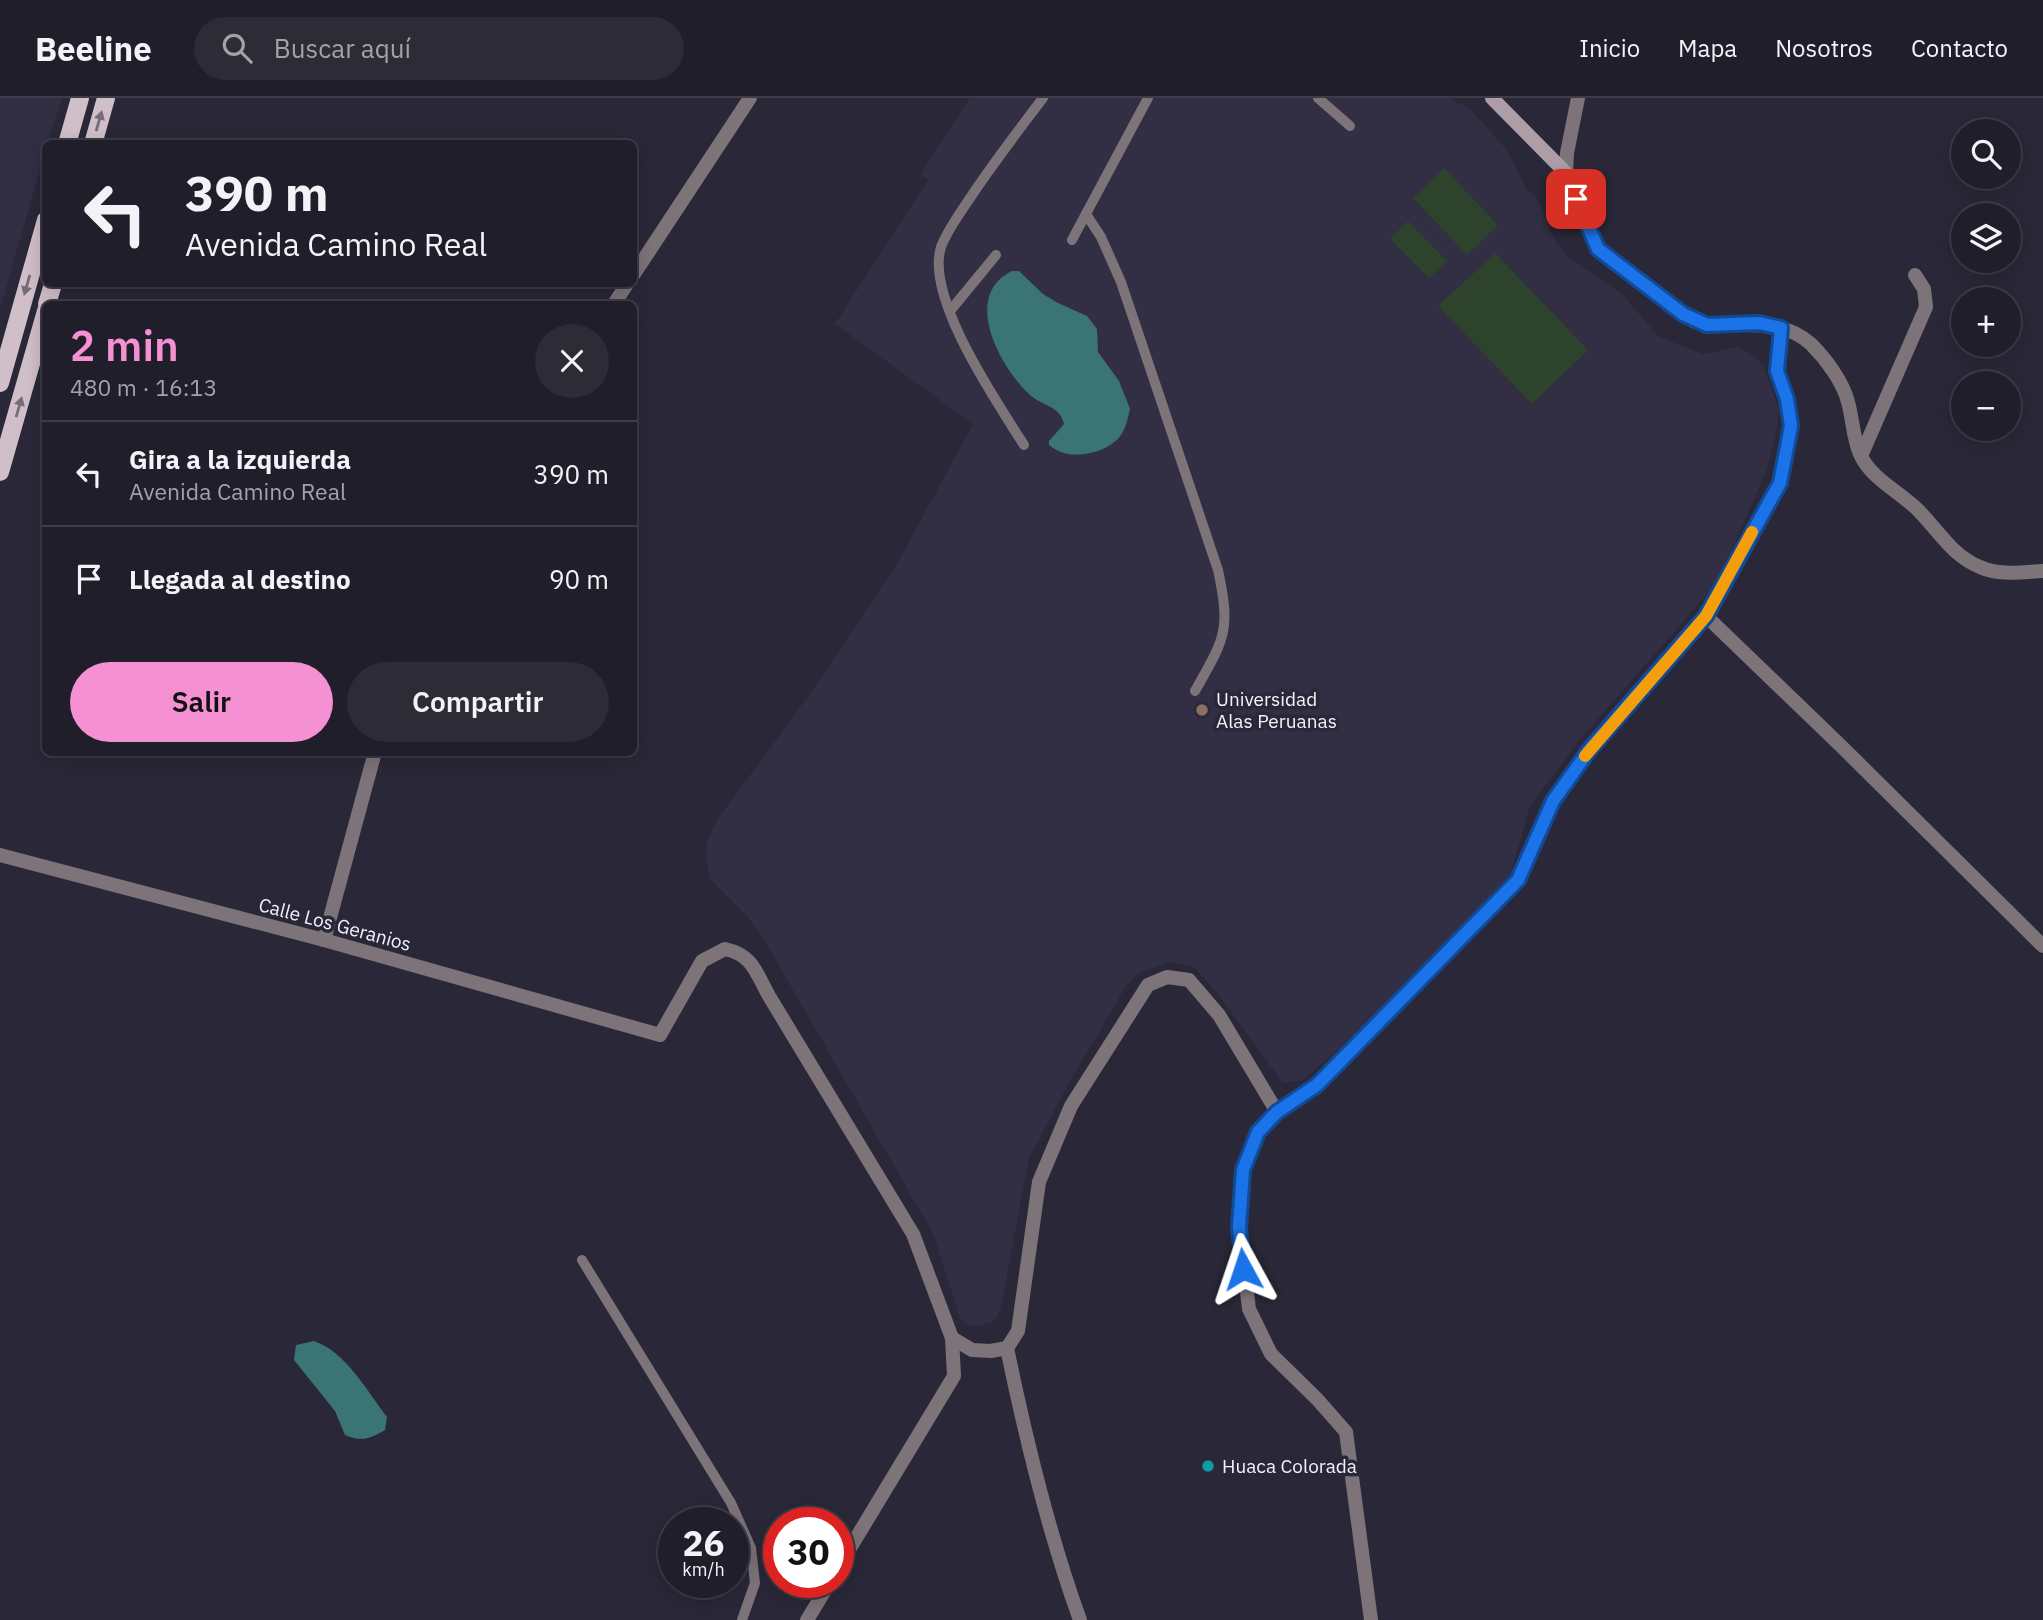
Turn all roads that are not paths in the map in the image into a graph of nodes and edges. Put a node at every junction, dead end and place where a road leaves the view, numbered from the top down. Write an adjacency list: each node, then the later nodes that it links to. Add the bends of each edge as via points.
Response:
1 (79, 98): 10 (main road)
2 (106, 98): 11 (main road, one-way to 2)
3 (750, 98): 17 (street)
4 (1043, 98): 19 (lane, via 950,227 940,249 939,266)
5 (1148, 98): 13 (lane)
6 (1318, 98): 9 (lane)
7 (1492, 98): 12 (street)
8 (1578, 98): 12 (street)
9 (1350, 126)
10 (68, 140)
11 (94, 140)
12 (1566, 173): 21 (street, via 1598,249 1683,314 1707,325 1759,323)
13 (1086, 214): 15 (lane); 28 (lane, via 1121,282 1218,570 1225,625 1221,645)
14 (42, 234): 22 (main road, one-way to 22)
15 (1072, 240)
16 (996, 255): 19 (lane)
17 (637, 269)
18 (1915, 275): 24 (street, via 1924,289 1926,307)
19 (950, 311): 23 (lane, via 963,345)
20 (42, 325): 25 (main road, one-way to 20)
21 (1781, 328): 24 (street, via 1811,344 1843,387); 27 (street, via 1777,371 1791,426 1780,483)
22 (0, 383)
23 (1024, 445)
24 (1861, 456): 26 (street, via 1959,556 1998,573)
25 (0, 472)
26 (2043, 571)
27 (1706, 616): 32 (street); 33 (street, via 1583,759 1553,801 1518,880 1317,1085)
28 (1195, 691)
29 (373, 756): 31 (street)
30 (0, 855): 31 (street, Calle Los Geranios)
31 (324, 940): 35 (street, Calle Los Geranios, via 660,1035 702,961 725,949 739,952 750,962 913,1234)
32 (2043, 946)
33 (1277, 1112): 36 (street, via 1220,1015 1189,980 1167,977 1148,985 1071,1106 1039,1182 1018,1331); 42 (street, via 1258,1132 1243,1170 1239,1227 1249,1309 1271,1354 1346,1433)
34 (582, 1260): 39 (lane, via 731,1503 751,1548 755,1583)
35 (952, 1338): 36 (street, via 972,1350); 37 (street, via 954,1376)
36 (1007, 1348): 41 (street, via 1047,1514)
37 (854, 1542)
38 (820, 1598): 40 (street)
39 (742, 1620)
40 (807, 1620)
41 (1080, 1620)
42 (1371, 1620)

